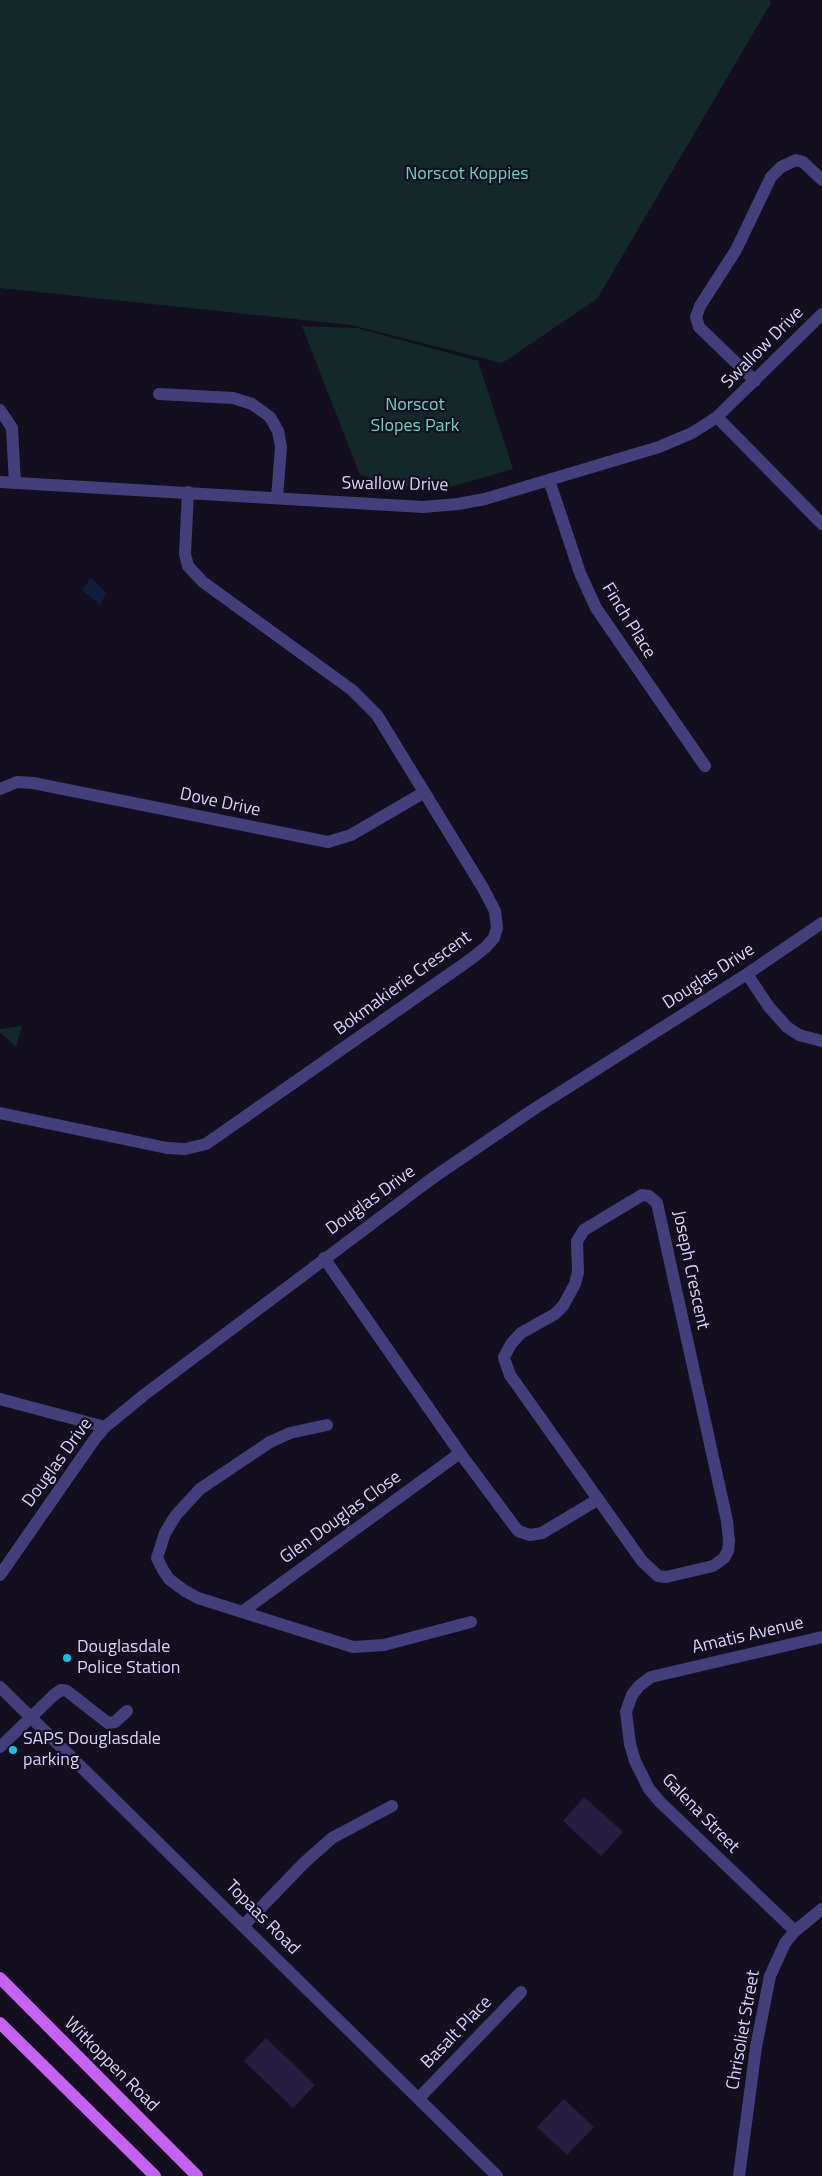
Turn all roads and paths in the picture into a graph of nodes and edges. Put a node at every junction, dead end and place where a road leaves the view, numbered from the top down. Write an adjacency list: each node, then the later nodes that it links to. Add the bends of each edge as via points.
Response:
1 (822, 180): 3 (street, via 803,162 796,160 781,167 771,177 736,250 700,306 696,318 699,327)
2 (822, 314): 3 (street, Swallow Drive)
3 (755, 381): 6 (street, Swallow Drive)
4 (159, 394): 11 (street, via 233,398 252,404 270,417 278,431 281,447)
5 (0, 410): 9 (street, via 12,428)
6 (717, 417): 7 (street, Swallow Drive, via 684,438); 12 (street)
7 (549, 480): 11 (street, Swallow Drive, via 485,499 441,506); 13 (street, Finch Place, via 574,557 596,608)
8 (0, 482): 9 (street, Swallow Drive)
9 (15, 483): 10 (street, Swallow Drive)
10 (188, 492): 11 (street, Swallow Drive); 15 (street, Bokmakierie Crescent, via 185,554 188,566 203,582 360,697 389,732)
11 (277, 498)
12 (822, 524)
13 (704, 766)
14 (0, 789): 15 (street, Dove Drive, via 16,782 33,783 328,842 351,835)
15 (423, 793): 19 (street, Bokmakierie Crescent, via 495,911 497,928 494,938 471,960 206,1144 184,1149 167,1148)
16 (822, 923): 17 (street, Douglas Drive)
17 (746, 974): 18 (street, via 787,1027 809,1039); 20 (street, Douglas Drive, via 484,1142)
18 (822, 1041)
19 (0, 1113)
20 (324, 1258): 23 (street, Douglas Drive); 24 (street)
21 (0, 1399): 23 (street)
22 (327, 1425): 27 (street, via 290,1433 235,1464 192,1496 165,1533 157,1558 169,1579 198,1598)
23 (105, 1427): 26 (street, Douglas Drive)
24 (460, 1453): 25 (street, via 518,1531 524,1534 542,1533); 27 (street, Glen Douglas Close)
25 (597, 1500): 25 (street, Joseph Crescent, via 510,1375 504,1357 521,1333 563,1306 575,1284 577,1241 584,1230 637,1197 649,1196 657,1203 727,1521 728,1551 713,1566 677,1576 658,1576 642,1561)
26 (0, 1575)
27 (242, 1612): 28 (street, via 353,1647 399,1642)
28 (471, 1622)
29 (822, 1637): 30 (street, Amatis Avenue)
30 (681, 1669): 38 (street, Galena Street, via 645,1680 629,1701 627,1732 635,1761 660,1802)
31 (0, 1687): 33 (street, Topaas Road)
32 (127, 1711): 33 (street, via 115,1722 108,1723 64,1690)
33 (31, 1717): 34 (street); 37 (street, Topaas Road)
34 (0, 1747)
35 (392, 1806): 37 (street, via 332,1838)
36 (822, 1909): 38 (street, Chrisoliet Street)
37 (244, 1925): 42 (street, Topaas Road)
38 (795, 1931): 46 (street, Chrisoliet Street, via 776,1959 765,1993)
39 (0, 1978): 44 (main road, Witkoppen Road)
40 (521, 1992): 42 (street, Basalt Place)
41 (0, 2023): 43 (main road)
42 (419, 2098): 45 (street, Topaas Road)
43 (155, 2176)
44 (197, 2176)
45 (497, 2176)
46 (739, 2176)

